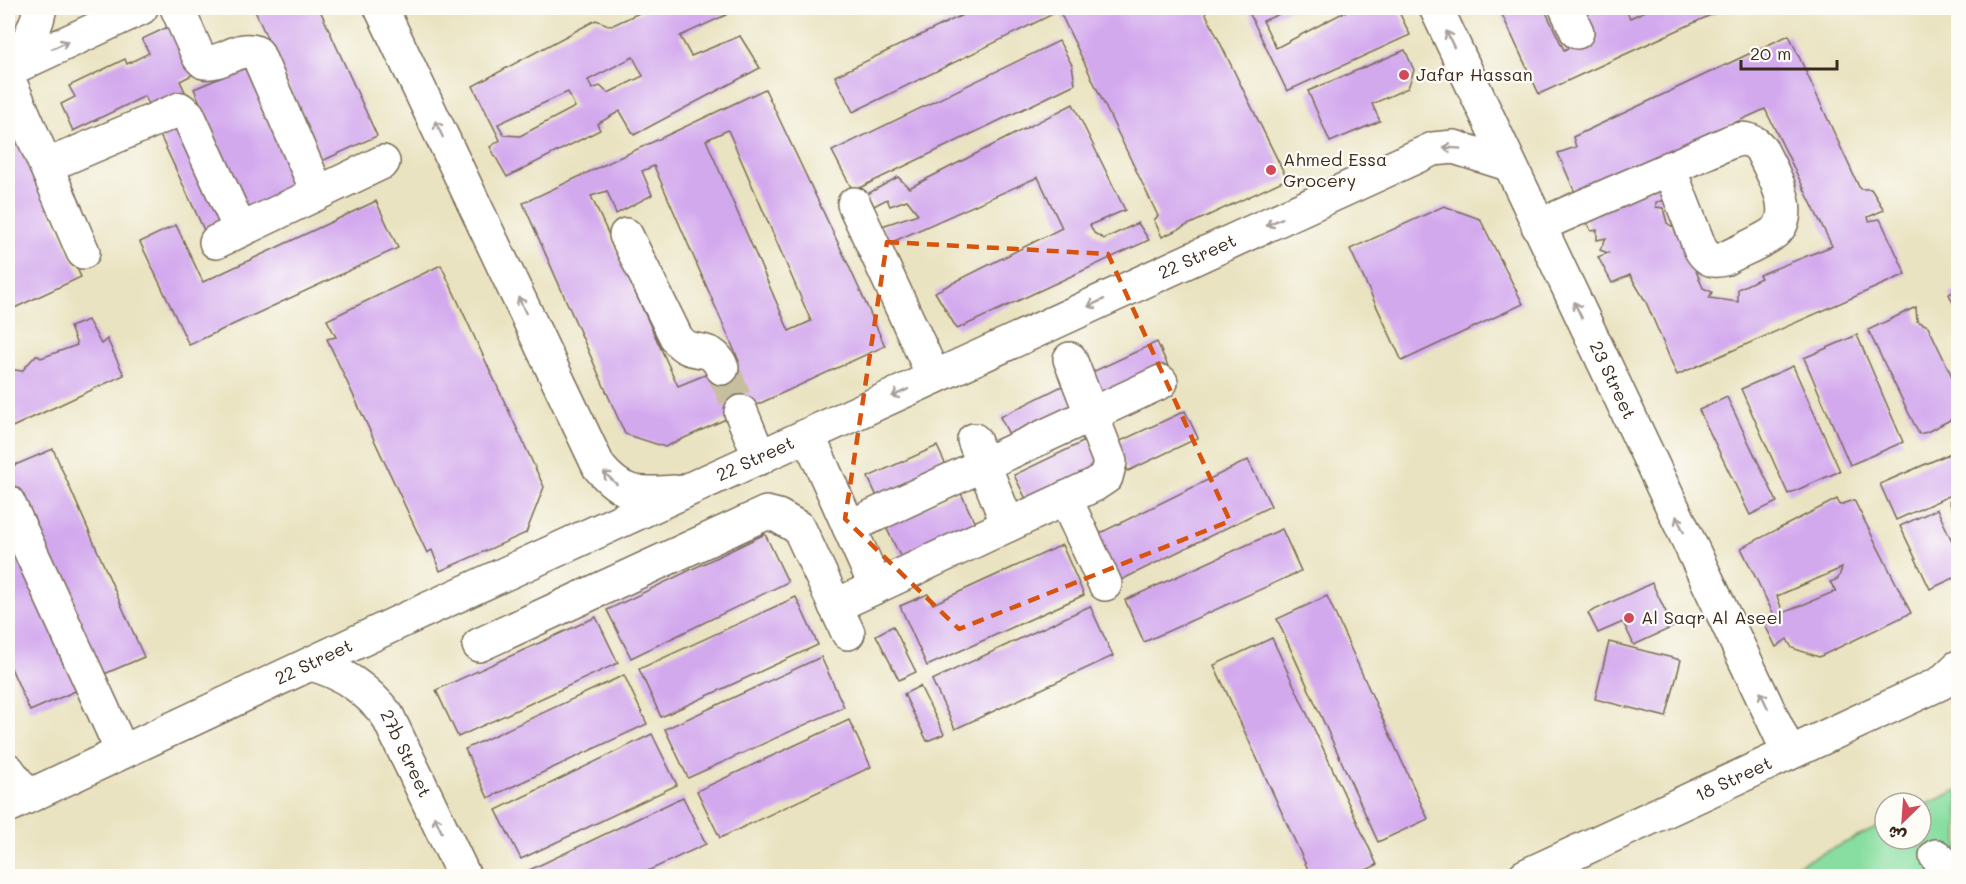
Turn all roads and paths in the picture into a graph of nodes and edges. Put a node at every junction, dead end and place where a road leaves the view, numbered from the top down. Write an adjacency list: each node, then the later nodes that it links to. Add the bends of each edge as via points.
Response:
1 (40, 8): 6 (street)
2 (141, 8): 6 (street, one-way to 2)
3 (177, 8): 11 (street, via 204,62 243,51 257,53)
4 (381, 8): 25 (street, one-way to 4, via 636,494 617,485 599,467)
5 (1436, 8): 8 (street, 23 Street, one-way to 5)
6 (11, 71): 9 (street)
7 (383, 162): 11 (street)
8 (1508, 164): 13 (street, 23 Street); 18 (street, 22 Street, one-way to 18, via 1454,147 1433,150)
9 (46, 166): 11 (street, via 180,109 188,115 228,236); 15 (street)
10 (1669, 168): 13 (street)
11 (318, 193)
12 (854, 204): 18 (street)
13 (1538, 226): 36 (street, 23 Street, one-way to 13)
14 (626, 235): 17 (street, via 677,339 683,347 711,353)
15 (83, 252)
16 (1070, 359): 21 (street)
17 (722, 368)
18 (934, 377): 22 (street, 22 Street, one-way to 22)
19 (1161, 382): 21 (street)
20 (741, 412): 24 (street)
21 (1092, 414): 23 (street); 26 (street, via 1110,462 1109,472 1100,482)
22 (808, 435): 24 (street, 22 Street); 29 (street)
23 (979, 452): 28 (street); 29 (street)
24 (760, 458): 25 (street, 22 Street)
25 (685, 491): 33 (street, 22 Street)
26 (1065, 498): 28 (street); 30 (street)
27 (8, 502): 35 (street)
28 (1008, 525): 31 (street)
29 (849, 526): 31 (street)
30 (1105, 584)
31 (876, 587): 32 (street, via 841,619 799,528 766,513)
32 (479, 645)
33 (311, 664): 35 (street, 22 Street); 39 (street, 27b Street, one-way to 33, via 387,715 358,684)
34 (1953, 678): 36 (street, 18 Street)
35 (122, 751): 38 (street, 22 Street)
36 (1790, 753): 40 (street, 18 Street)
37 (8, 770): 38 (street)
38 (17, 801)
39 (464, 876)
40 (1524, 876)

